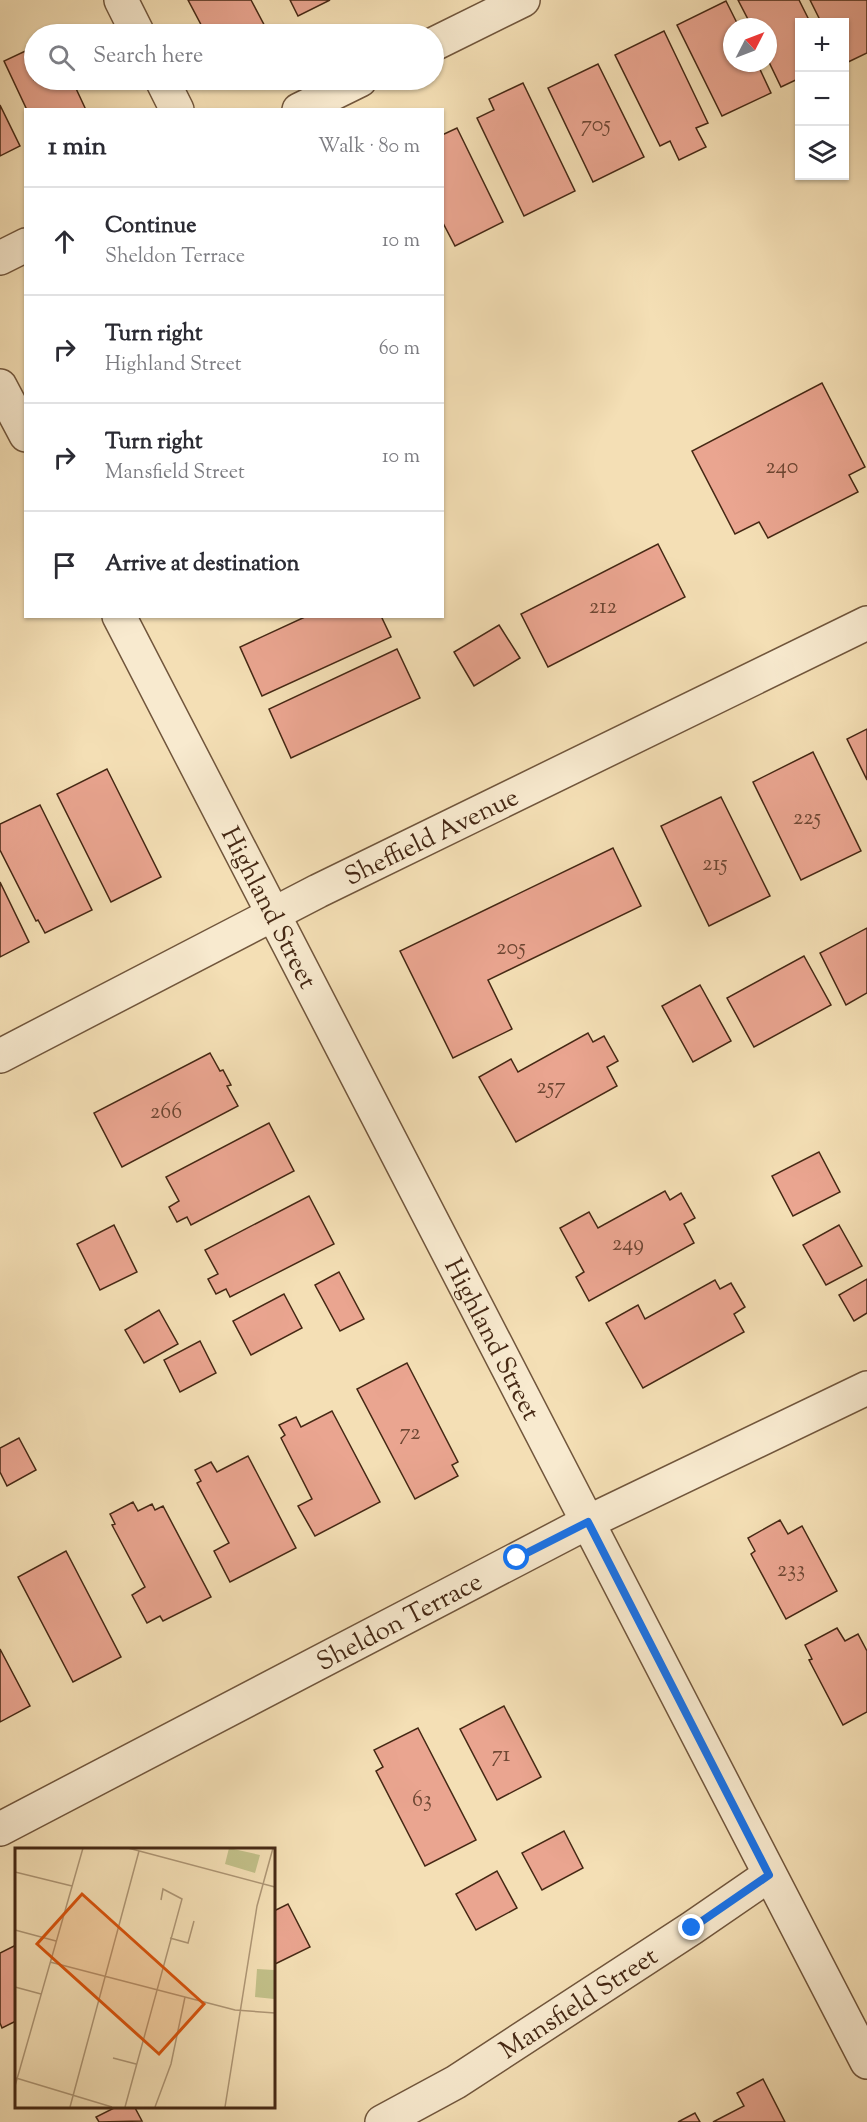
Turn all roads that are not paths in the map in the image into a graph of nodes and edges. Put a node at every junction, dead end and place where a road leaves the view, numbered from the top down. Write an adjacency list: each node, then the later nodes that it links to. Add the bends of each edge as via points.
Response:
1 (121, 0): 3 (street)
2 (524, 0): 4 (street)
3 (133, 24)
4 (444, 39)
5 (167, 90): 7 (street)
6 (339, 90): 8 (street)
7 (176, 108)
8 (302, 108)
9 (24, 246): 10 (street)
10 (0, 258)
11 (0, 386): 12 (street)
12 (24, 431)
13 (120, 618): 15 (street, Highland Street)
14 (867, 622): 15 (street, Sheffield Avenue)
15 (273, 914): 16 (street, Sheffield Avenue); 18 (street, Highland Street)
16 (0, 1056)
17 (867, 1388): 18 (street, Sheldon Terrace)
18 (588, 1522): 19 (street, Sheldon Terrace); 20 (street, Highland Street)
19 (0, 1829)
20 (769, 1875): 21 (street, Highland Street); 22 (street, Mansfield Street, via 456,2082)
21 (867, 2062)
22 (382, 2122)

